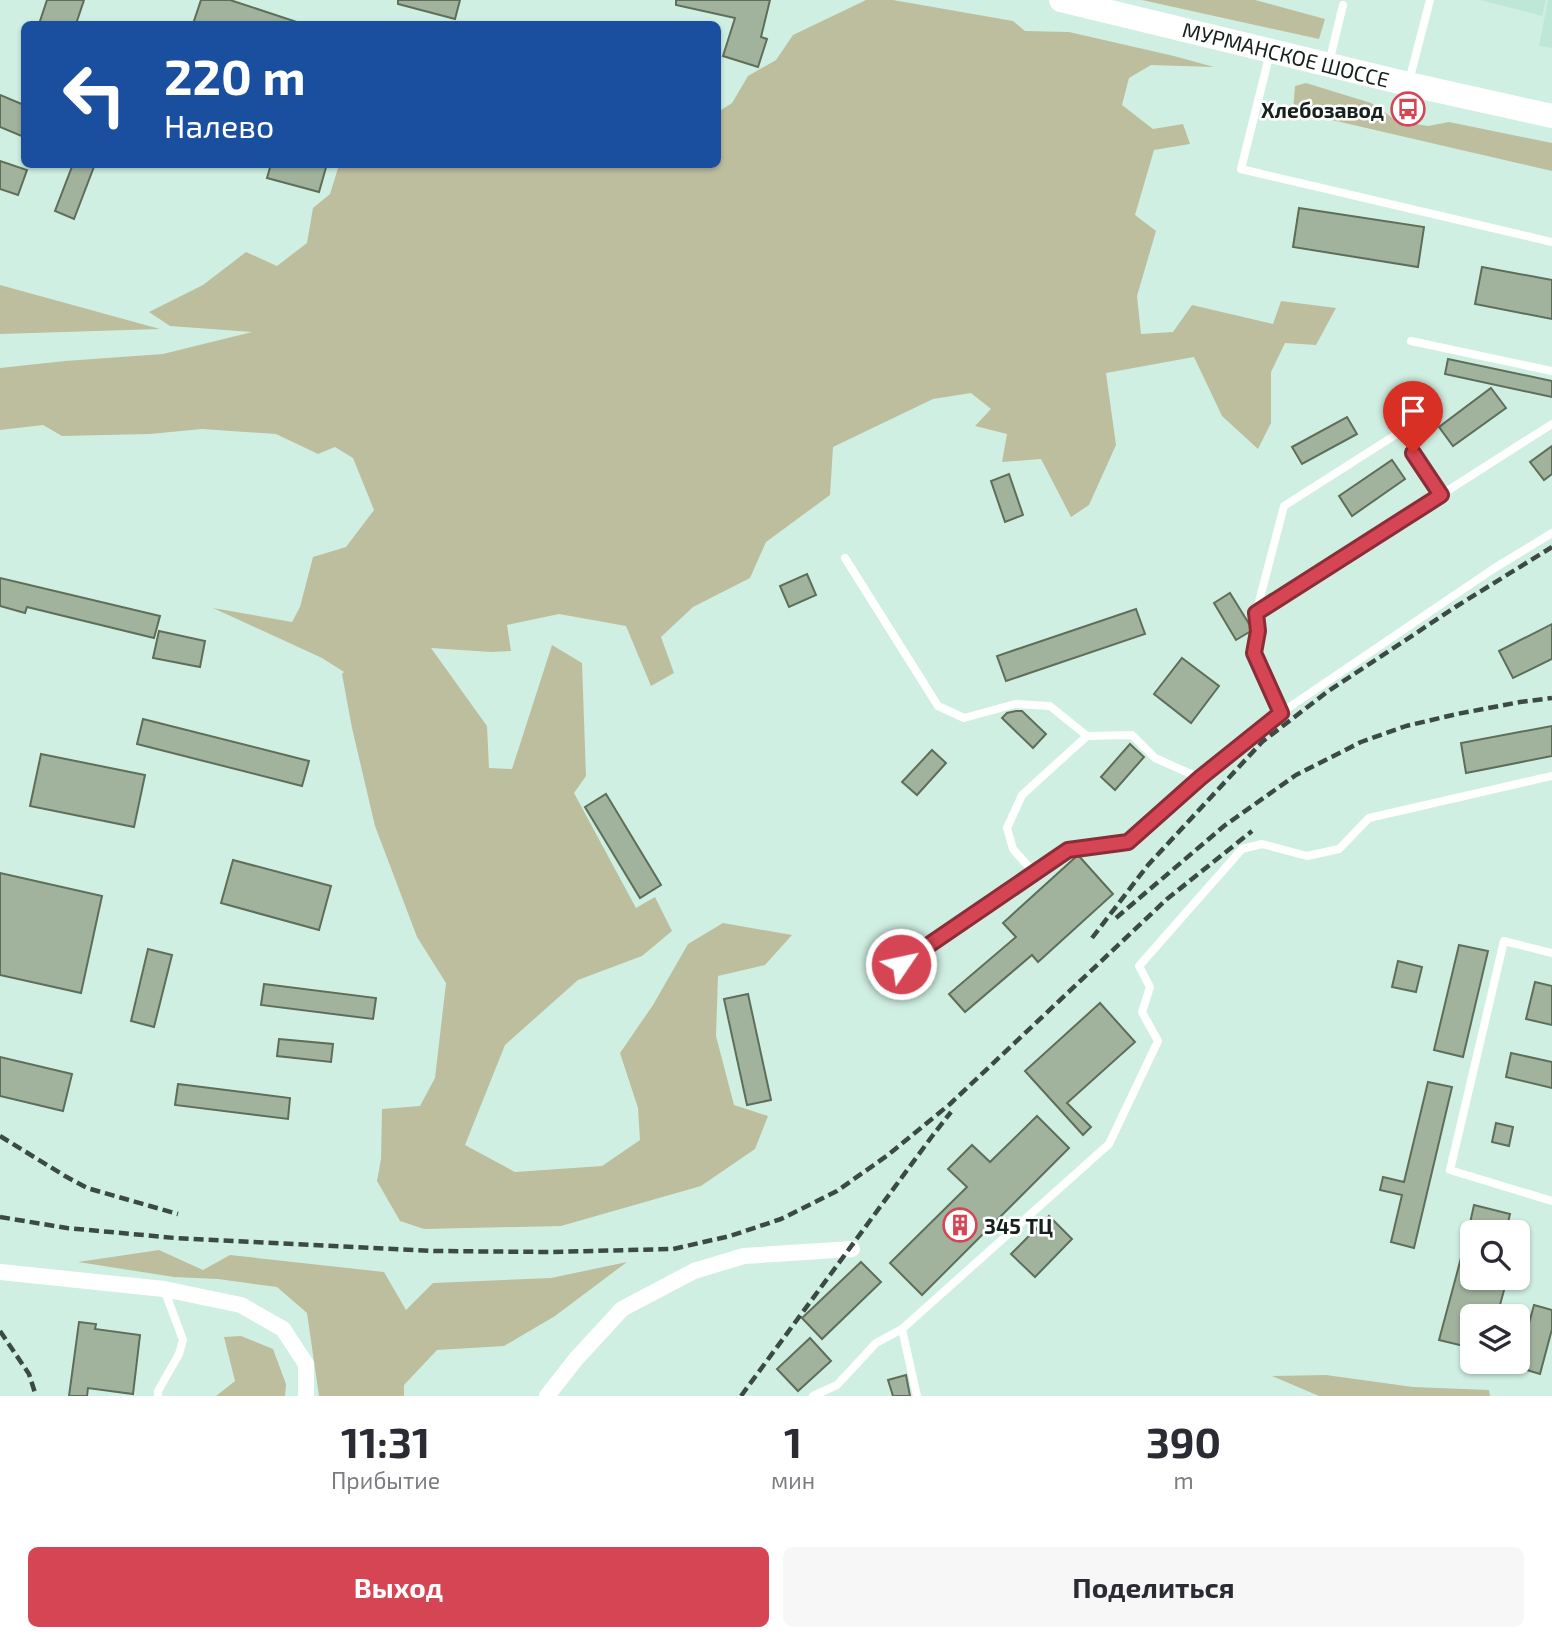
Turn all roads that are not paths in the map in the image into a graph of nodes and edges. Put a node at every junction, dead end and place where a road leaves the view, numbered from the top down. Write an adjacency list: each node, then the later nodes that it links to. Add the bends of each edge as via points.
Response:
1 (1061, 0): 4 (main road, МУРМАНСКОЕ ШОССЕ)
2 (1430, 0): 6 (lane)
3 (1343, 5): 5 (lane)
4 (1270, 50): 5 (main road, МУРМАНСКОЕ ШОССЕ); 8 (lane, via 1241,169)
5 (1329, 64): 6 (main road, МУРМАНСКОЕ ШОССЕ)
6 (1408, 84): 7 (main road, МУРМАНСКОЕ ШОССЕ)
7 (1552, 116)
8 (1552, 242)
9 (1411, 341): 10 (lane)
10 (1552, 371)
11 (1552, 424): 12 (lane)
12 (1441, 495): 15 (lane); 15 (lane, via 1400,432 1284,506)
13 (1552, 533): 16 (lane)
14 (845, 558): 17 (lane, via 938,706 964,718 1015,704 1049,706)
15 (1256, 613): 16 (lane, via 1254,653)
16 (1281, 713): 19 (lane)
17 (1087, 736): 19 (lane, via 1132,735 1155,758); 20 (lane, via 1022,795 1007,828 1013,849)
18 (1552, 776): 27 (lane, via 1369,818 1339,849 1307,856 1262,844 1242,849 1139,966 1150,987 1142,1012 1158,1041 1109,1144)
19 (1200, 778): 20 (lane, via 1128,842 1068,850)
20 (1034, 873): 22 (lane)
21 (1552, 953): 23 (lane, via 1504,941 1450,1170)
22 (901, 964)
23 (1552, 1202)
24 (852, 1249): 30 (street, via 744,1256 694,1271 622,1309)
25 (0, 1272): 26 (street)
26 (164, 1289): 28 (lane, via 183,1340); 29 (street, via 241,1305 284,1329 306,1364)
27 (902, 1329): 31 (lane, via 876,1343 837,1384); 32 (lane)
28 (158, 1396)
29 (306, 1396)
30 (547, 1396)
31 (813, 1396)
32 (917, 1396)

